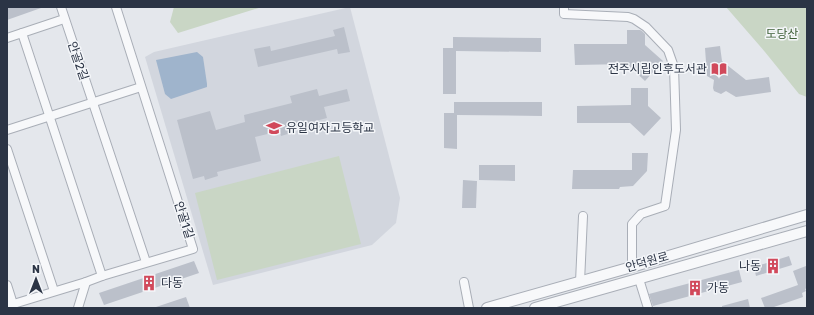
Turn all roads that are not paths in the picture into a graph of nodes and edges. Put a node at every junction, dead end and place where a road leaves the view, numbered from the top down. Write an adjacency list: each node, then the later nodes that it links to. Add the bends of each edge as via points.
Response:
1 (61, 7): 4 (street, 안골2길)
2 (116, 7): 7 (street)
3 (564, 7): 16 (street, via 564,14 634,19 646,27 668,50 674,67 676,130 666,206 641,214 632,224)
4 (64, 18): 5 (street); 8 (street, 안골2길)
5 (22, 33): 6 (street); 9 (street)
6 (7, 38)
7 (141, 87): 8 (street); 15 (street, 안골1길, via 193,248)
8 (93, 103): 9 (street); 15 (street, 안골2길)
9 (49, 117): 10 (street); 17 (street)
10 (7, 130)
11 (7, 149): 23 (street)
12 (807, 215): 16 (street, 안덕원로)
13 (583, 216): 21 (street)
14 (807, 231): 18 (street, 안덕원로)
15 (146, 262): 17 (street, 안골1길)
16 (632, 267): 21 (street, 안덕원로)
17 (102, 276): 19 (street, 안골1길)
18 (639, 279): 28 (street, 안덕원로); 29 (street)
19 (86, 282): 23 (street, 안골1길); 25 (street)
20 (464, 282): 26 (street)
21 (580, 282): 27 (street, 안덕원로)
22 (7, 285): 24 (street, 안골1길)
23 (54, 291): 24 (street, 안골1길)
24 (10, 305)
25 (78, 308)
26 (469, 308)
27 (487, 308)
28 (535, 308)
29 (648, 308)

